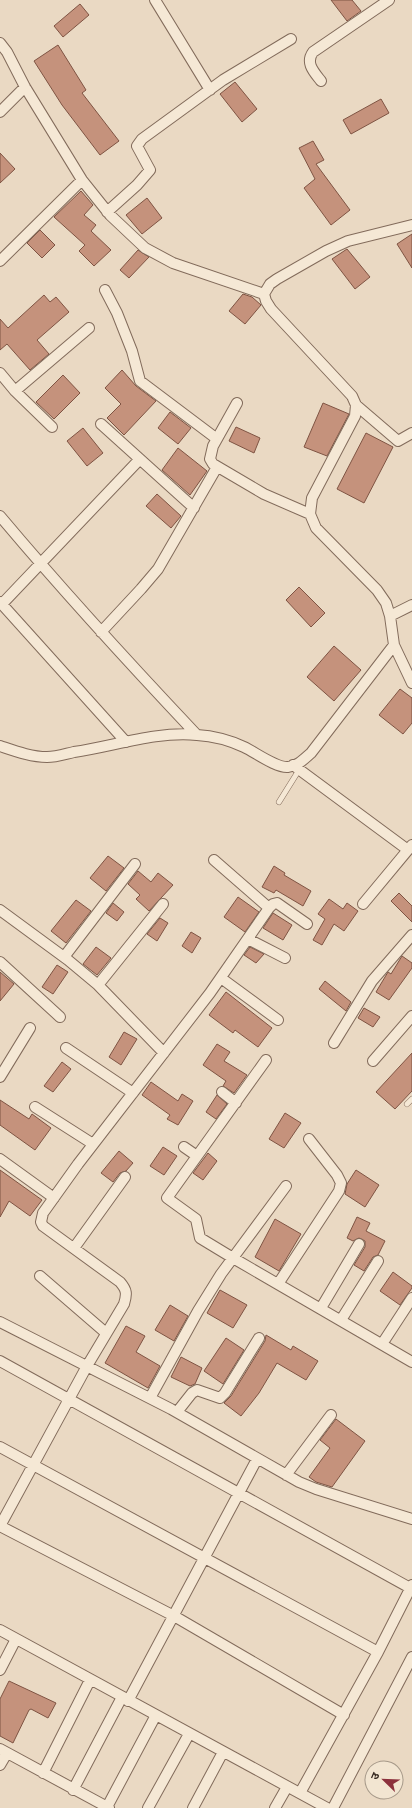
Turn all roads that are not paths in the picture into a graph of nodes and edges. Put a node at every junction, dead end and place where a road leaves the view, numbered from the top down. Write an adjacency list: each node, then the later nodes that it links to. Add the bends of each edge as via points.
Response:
1 (156, 0): 7 (street)
2 (389, 0): 5 (street, via 313,52 310,62)
3 (291, 39): 7 (street)
4 (0, 44): 6 (street, via 7,52)
5 (321, 81)
6 (25, 87): 8 (street); 9 (street)
7 (210, 90): 10 (street, via 142,139 138,146 150,170)
8 (0, 112)
9 (82, 180): 10 (street); 12 (street)
10 (107, 212): 14 (street, via 144,248 173,263)
11 (412, 225): 14 (street, via 348,241 326,251 277,279 270,284)
12 (0, 261)
13 (105, 290): 23 (street, via 132,351 140,381)
14 (264, 294): 19 (street, via 271,309 352,396)
15 (89, 328): 17 (street)
16 (0, 373): 17 (street)
17 (15, 391): 21 (street)
18 (237, 403): 23 (street)
19 (356, 405): 22 (street, via 398,441); 27 (street, via 355,416 312,498)
20 (101, 424): 24 (street)
21 (52, 427)
22 (412, 433)
23 (217, 439): 25 (street, via 211,450 210,459)
24 (140, 459): 26 (street); 29 (street)
25 (217, 467): 26 (street); 27 (street, via 264,494)
26 (194, 508): 33 (street, via 158,569)
27 (310, 514): 32 (street, via 316,528 377,590 386,603)
28 (0, 516): 29 (street)
29 (40, 564): 30 (street); 33 (street)
30 (1, 603): 37 (street)
31 (412, 606): 32 (street)
32 (390, 616): 34 (street)
33 (101, 632): 36 (street)
34 (394, 646): 35 (street); 39 (street, via 311,753)
35 (412, 683)
36 (196, 734): 37 (street, via 167,735); 39 (street, via 220,738 287,768)
37 (126, 742): 38 (street, via 47,757)
38 (0, 746)
39 (296, 767): 40 (lane); 41 (street)
40 (279, 802)
41 (410, 847): 45 (street)
42 (214, 860): 46 (street)
43 (136, 864): 51 (street)
44 (163, 904): 55 (street)
45 (363, 904)
46 (269, 908): 48 (street, via 277,903); 50 (street)
47 (0, 910): 51 (street)
48 (307, 924)
49 (412, 935): 60 (street, via 372,981)
50 (248, 939): 52 (street); 54 (street)
51 (64, 957): 55 (street)
52 (285, 958)
53 (0, 962): 57 (street)
54 (221, 978): 58 (street); 62 (street)
55 (98, 985): 62 (street)
56 (412, 1016): 64 (street)
57 (60, 1017)
58 (278, 1020)
59 (30, 1028): 65 (street)
60 (334, 1043)
61 (66, 1048): 66 (street)
62 (164, 1052): 66 (street)
63 (266, 1060): 69 (street)
64 (373, 1061)
65 (0, 1077)
66 (133, 1092): 73 (street)
67 (222, 1092): 69 (street)
68 (412, 1098): 70 (lane)
69 (236, 1103): 75 (street)
70 (407, 1104)
71 (34, 1107): 73 (street)
72 (309, 1139): 85 (street, via 341,1183 339,1191)
73 (93, 1144): 79 (street)
74 (184, 1147): 75 (street)
75 (197, 1156): 82 (street, via 167,1198 196,1220 200,1238)
76 (0, 1159): 79 (street)
77 (125, 1177): 81 (street)
78 (286, 1186): 82 (street)
79 (54, 1198): 81 (street, via 43,1213 41,1222)
80 (359, 1244): 87 (street)
81 (74, 1248): 90 (street, via 120,1282 126,1290 124,1304)
82 (233, 1258): 85 (street); 96 (street, via 198,1311)
83 (378, 1261): 88 (street)
84 (40, 1276): 90 (street)
85 (278, 1284): 87 (street)
86 (412, 1298): 92 (street)
87 (321, 1308): 88 (street)
88 (341, 1320): 92 (street)
89 (0, 1322): 95 (street)
90 (106, 1333): 95 (street)
91 (259, 1338): 98 (street, via 225,1394 220,1398 197,1390)
92 (382, 1344): 94 (street)
93 (0, 1361): 97 (street)
94 (412, 1362)
95 (87, 1366): 96 (street); 97 (street)
96 (150, 1398): 98 (street)
97 (69, 1399): 102 (street); 104 (street)
98 (177, 1412): 101 (street)
99 (331, 1415): 103 (street)
100 (0, 1447): 102 (street)
101 (257, 1459): 103 (street); 104 (street)
102 (34, 1466): 106 (street); 107 (street)
103 (286, 1474): 105 (street, via 316,1489)
104 (239, 1494): 107 (street); 108 (street)
105 (412, 1519)
106 (0, 1526): 109 (street)
107 (206, 1557): 109 (street); 112 (street)
108 (412, 1587): 112 (street)
109 (174, 1616): 116 (street); 118 (street)
110 (0, 1630): 111 (street)
111 (16, 1639): 114 (street); 115 (street)
112 (378, 1652): 118 (street)
113 (412, 1657): 132 (street)
114 (0, 1670)
115 (90, 1680): 116 (street); 123 (street)
116 (125, 1699): 117 (street); 125 (street)
117 (156, 1715): 119 (street); 128 (street)
118 (344, 1715): 126 (street)
119 (189, 1734): 121 (street); 129 (street)
120 (3, 1751): 122 (street); 123 (street)
121 (224, 1752): 124 (street); 130 (street)
122 (0, 1765)
123 (42, 1773): 125 (street)
124 (287, 1787): 126 (street); 131 (street)
125 (73, 1790): 128 (street)
126 (300, 1794): 127 (street)
127 (322, 1807)
128 (108, 1808)
129 (148, 1808)
130 (194, 1808)
131 (275, 1808)
132 (333, 1808)

